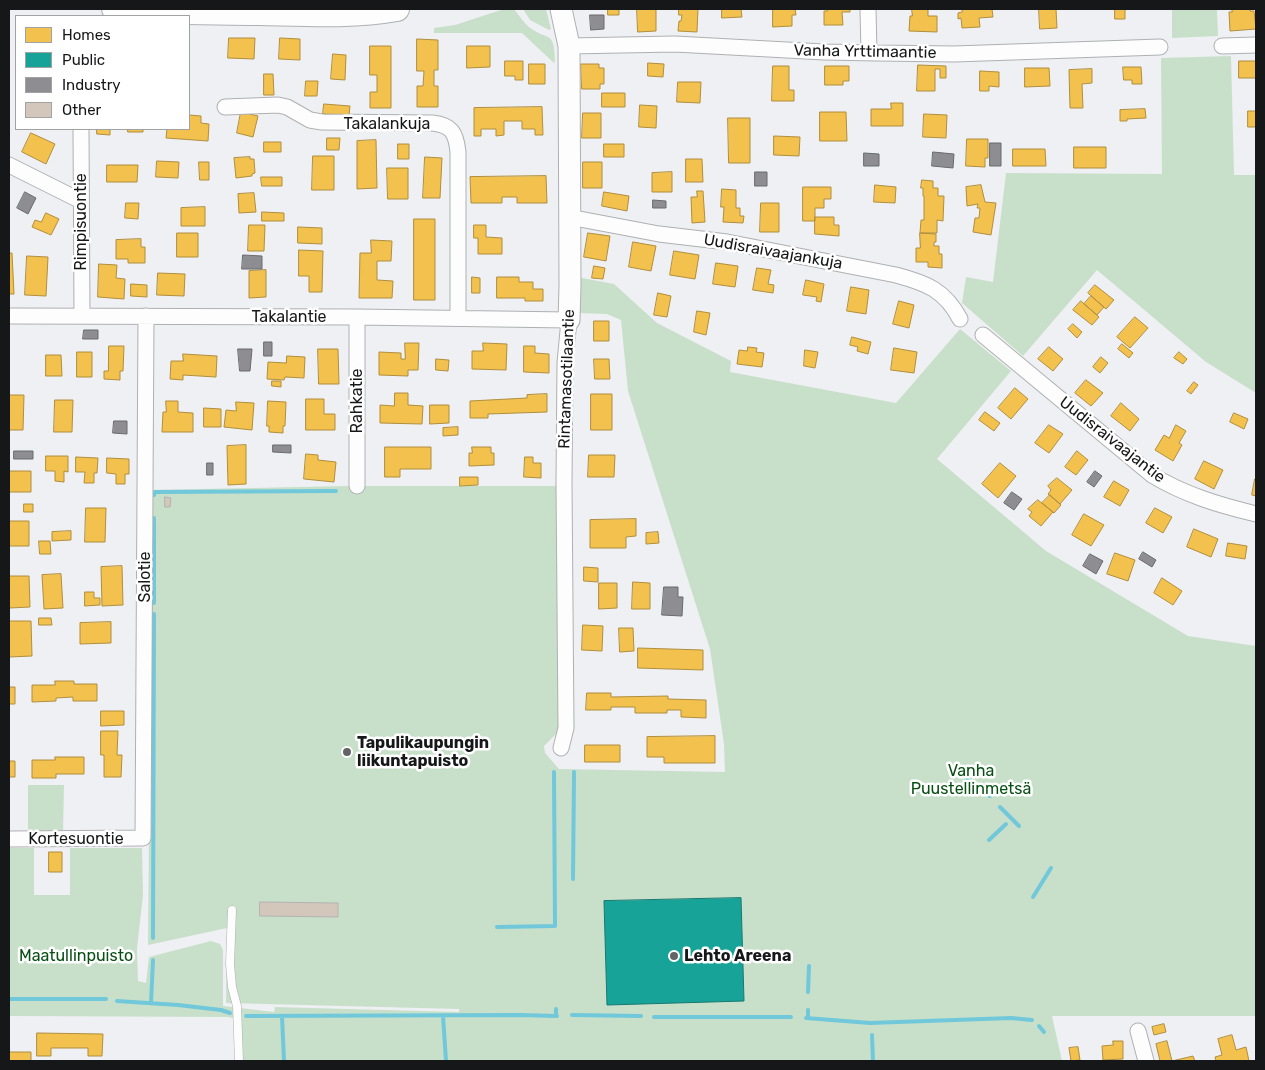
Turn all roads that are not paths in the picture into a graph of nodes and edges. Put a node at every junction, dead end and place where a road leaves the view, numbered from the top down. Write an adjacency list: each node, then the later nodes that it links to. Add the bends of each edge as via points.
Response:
1 (114, 9): 2 (main road, via 333,14)
2 (397, 9)
3 (561, 9): 6 (street, Rintamasotilaantie)
4 (868, 9): 9 (street)
5 (1256, 45): 7 (street)
6 (569, 46): 9 (street, Vanha Yrttimaantie, via 675,44); 14 (street, Rintamasotilaantie)
7 (1222, 46)
8 (1160, 47): 9 (street, Vanha Yrttimaantie)
9 (869, 53)
10 (225, 107): 19 (street, Takalankuja, via 278,105 322,122 432,123 453,132 458,152)
11 (81, 130): 13 (street, Rimpisuontie)
12 (9, 165): 13 (street)
13 (81, 200): 16 (street, Rimpisuontie)
14 (569, 217): 20 (street, Uudisraivaajankuja, via 659,234 727,242 896,275 922,282 942,294); 21 (street, Rintamasotilaantie)
15 (9, 316): 16 (street, Takalantie)
16 (82, 316): 17 (street, Takalantie)
17 (146, 316): 18 (street, Takalantie); 26 (street, Salotie)
18 (357, 317): 19 (street, Takalantie); 23 (street, Rahkatie)
19 (458, 318): 21 (street, Takalantie)
20 (960, 319)
21 (569, 320): 25 (street, Rintamasotilaantie, via 565,363 564,483 566,728)
22 (983, 336): 24 (street, Uudisraivaajantie, via 1152,475 1203,500)
23 (357, 486)
24 (1256, 514)
25 (561, 748)
26 (143, 838): 27 (street, Kortesuontie)
27 (9, 839)
28 (232, 910): 30 (lane, via 230,964 238,1006)
29 (1138, 1031): 31 (street)
30 (239, 1061)
31 (1146, 1061)

